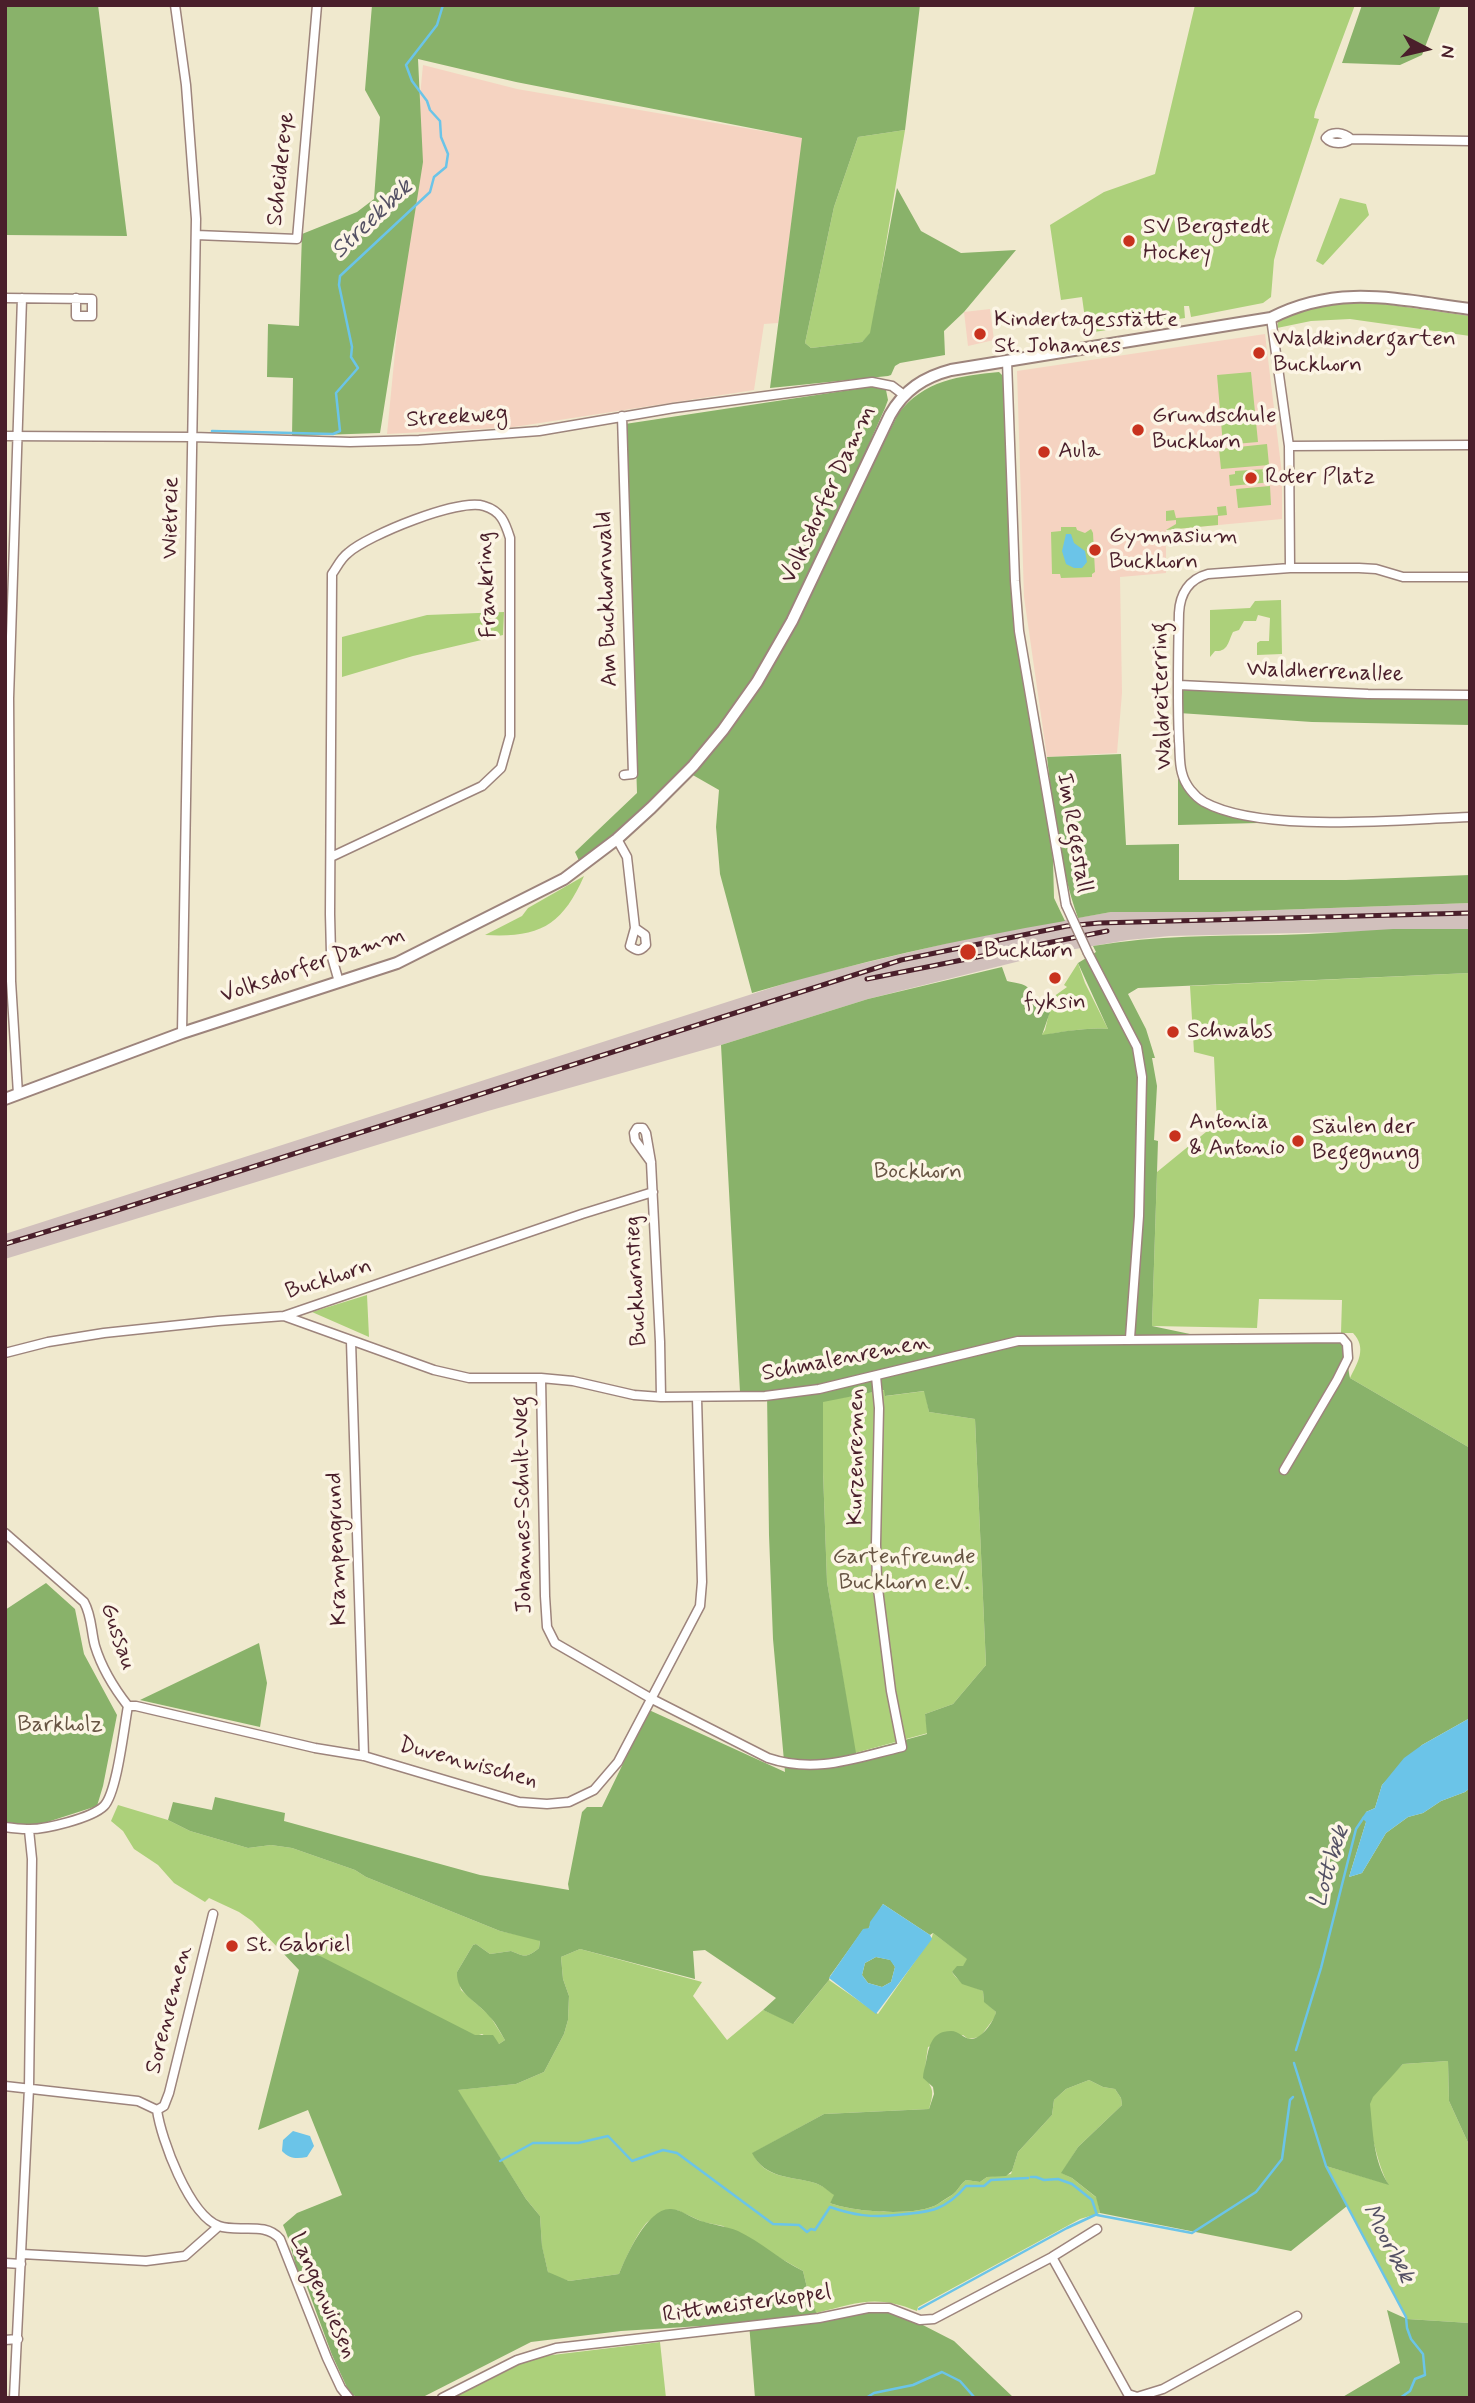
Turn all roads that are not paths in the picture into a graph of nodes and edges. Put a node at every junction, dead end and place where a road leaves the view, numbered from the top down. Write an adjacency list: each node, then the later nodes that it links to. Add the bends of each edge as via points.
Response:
1 (175, 5): 5 (street, Wietreie, via 186,85)
2 (317, 5): 5 (street, Scheidereye, via 297,239)
3 (1351, 139): 4 (street)
4 (1470, 141)
5 (196, 235): 16 (street, Wietreie)
6 (5, 298): 7 (street)
7 (22, 298): 8 (street); 15 (street)
8 (76, 298)
9 (1470, 309): 10 (main road, Volksdorfer Damm, via 1360,295 1294,307)
10 (1271, 318): 11 (main road, Volksdorfer Damm); 17 (street)
11 (1007, 360): 12 (main road, Volksdorfer Damm, via 935,374); 35 (street, Im Regestall, bridge, via 1018,618 1056,856 1066,905 1137,1047 1142,1077)
12 (904, 395): 13 (street, Streekweg, via 892,386 872,382); 25 (main road, Volksdorfer Damm, via 886,422 793,621 757,682 693,766)
13 (622, 416): 16 (street, Streekweg, via 521,433 419,440); 23 (street, Am Buckhornwald, via 632,774)
14 (5, 436): 15 (street, Streekweg)
15 (19, 436): 16 (street, Streekweg); 30 (street, via 9,698 11,981)
16 (193, 437): 29 (street, Wietreie)
17 (1289, 446): 18 (street); 19 (street)
18 (1470, 446)
19 (1290, 568): 20 (street, Waldreiterring); 21 (street, Waldreiterring, via 1212,574 1189,585 1179,605)
20 (1470, 577)
21 (1179, 685): 22 (street, Waldherrenallee); 24 (street, Waldreiterring, via 1181,772 1190,789 1211,805 1258,817 1317,822)
22 (1470, 695)
23 (624, 775)
24 (1470, 817)
25 (617, 839): 27 (street, via 627,858); 28 (main road, Volksdorfer Damm, via 564,879 500,912 397,963)
26 (331, 857): 26 (street, Frankring, via 482,786 501,768 510,736 510,538 504,520 482,505 443,510 374,536 347,553 332,574); 28 (street, Frankring, via 331,954)
27 (635, 928)
28 (338, 982): 29 (main road, Volksdorfer Damm)
29 (182, 1033): 30 (main road, Volksdorfer Damm)
30 (18, 1094): 31 (main road, Volksdorfer Damm)
31 (5, 1099)
32 (651, 1162): 33 (street, Buckhornstieg)
33 (653, 1192): 34 (street, Buckhorn); 40 (street, Buckhornstieg)
34 (284, 1316): 36 (street, Schmalenremen); 37 (street, Buckhorn, via 104,1333)
35 (1130, 1338): 38 (street, Schmalenremen, via 1018,1341); 42 (street, Schmalenremen, via 1342,1338 1348,1344 1347,1362)
36 (351, 1341): 39 (street, Schmalenremen, via 469,1378); 46 (street, Krampengrund)
37 (5, 1353)
38 (876, 1376): 41 (street, Schmalenremen, via 765,1396); 44 (street, Kurzenremen, via 877,1581 902,1747 838,1762 789,1764 768,1758)
39 (541, 1378): 40 (street, Schmalenremen); 44 (street, Johannes-Schult-Weg, via 547,1627 555,1643)
40 (661, 1398): 41 (street, Schmalenremen)
41 (696, 1398): 44 (street, Duvenwischen, via 700,1606)
42 (1284, 1470)
43 (5, 1532): 45 (street, Gussau, via 84,1602 102,1667)
44 (652, 1699): 46 (street, Duvenwischen, via 606,1777 594,1790 569,1802 519,1802)
45 (128, 1706): 46 (street, Duvenwischen); 48 (street, via 106,1805 95,1813)
46 (364, 1756)
47 (5, 1827): 48 (street)
48 (29, 1830): 51 (street)
49 (214, 1914): 52 (street, Sorenremen, via 169,2093)
50 (5, 2087): 51 (street)
51 (29, 2088): 52 (street, via 138,2101); 56 (street)
52 (157, 2110): 53 (street, via 160,2129 184,2186)
53 (219, 2226): 56 (street, via 185,2256 146,2261); 62 (street, Langenwiesen, via 271,2230 280,2239 327,2358)
54 (1097, 2229): 55 (street, Rittmeisterkoppel)
55 (1052, 2257): 58 (street, via 1128,2394 1137,2397 1163,2389); 63 (street, Rittmeisterkoppel, via 934,2319 869,2308 819,2318 556,2348 517,2360)
56 (22, 2259): 57 (street); 59 (street)
57 (5, 2263)
58 (1297, 2316)
59 (18, 2339): 60 (street); 61 (street)
60 (5, 2340)
61 (14, 2398)
62 (349, 2398)
63 (442, 2398)

